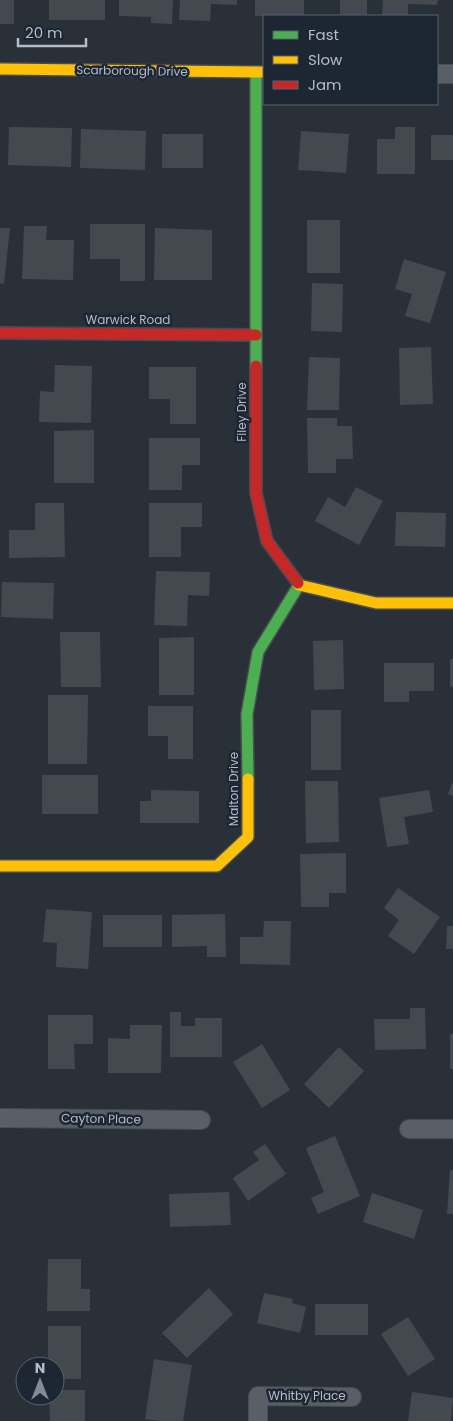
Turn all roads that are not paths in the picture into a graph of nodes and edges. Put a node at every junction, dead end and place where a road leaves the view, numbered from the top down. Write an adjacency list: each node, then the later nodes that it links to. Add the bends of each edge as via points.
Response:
1 (0, 70): 2 (street, Scarborough Drive)
2 (260, 72): 6 (street, Filey Drive)
3 (438, 74): 4 (street)
4 (453, 74)
5 (0, 332): 6 (street, Warwick Road)
6 (256, 335): 7 (street, Filey Drive, via 256,493 267,541)
7 (299, 585): 8 (street, via 376,603); 9 (street, Malton Drive, via 258,652 247,714 248,837 217,866)
8 (453, 603)
9 (0, 866)
10 (0, 1118): 11 (street, Cayton Place)
11 (201, 1120)
12 (409, 1129): 13 (street)
13 (453, 1129)
14 (352, 1397): 15 (street, Whitby Place, via 258,1396)
15 (258, 1421)

